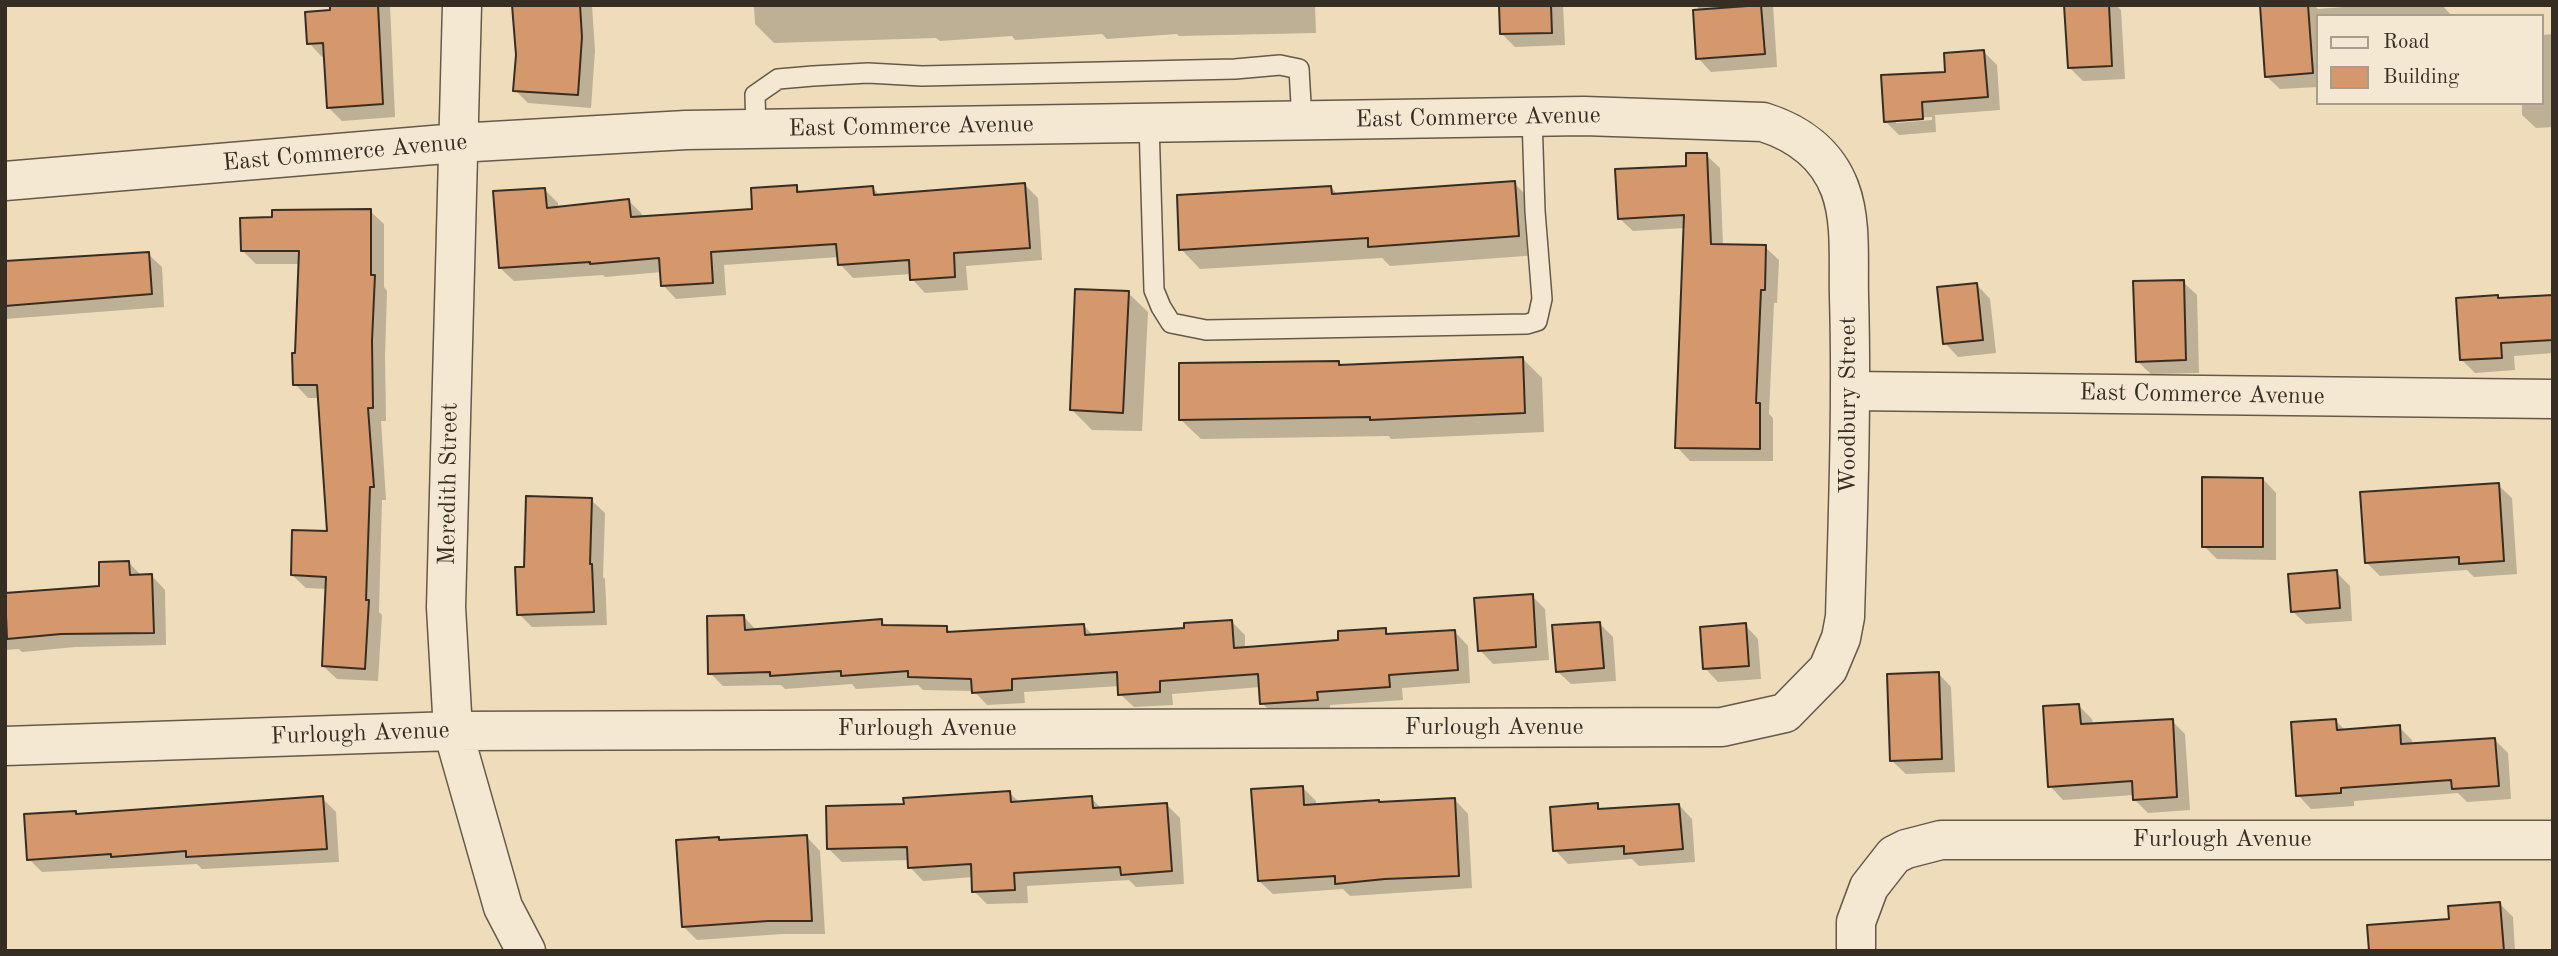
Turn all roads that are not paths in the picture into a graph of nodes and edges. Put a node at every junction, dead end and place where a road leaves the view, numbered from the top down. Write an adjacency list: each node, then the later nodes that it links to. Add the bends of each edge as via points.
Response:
1 (462, 5): 6 (street, Meredith Street)
2 (1532, 117): 3 (street, East Commerce Avenue); 4 (lane, via 1542,299 1537,321 1206,330 1171,323 1154,290); 7 (street, East Commerce Avenue, via 1763,122)
3 (1302, 121): 4 (street, East Commerce Avenue); 5 (lane, via 1298,69 1280,65 778,79 755,95)
4 (1149, 123): 5 (street, East Commerce Avenue)
5 (756, 129): 6 (street, East Commerce Avenue)
6 (457, 143): 8 (street, East Commerce Avenue); 12 (street, Meredith Street, via 446,607)
7 (1812, 147): 9 (street, Woodbury Street, via 1833,172 1842,192)
8 (5, 181)
9 (1852, 391): 10 (street, East Commerce Avenue); 11 (street, Woodbury Street, via 1845,617)
10 (2553, 399)
11 (1828, 669): 12 (street, Furlough Avenue, via 1785,713 1722,727)
12 (453, 731): 13 (street, Furlough Avenue); 15 (street, Meredith Street, via 503,907)
13 (5, 746)
14 (2553, 840): 16 (street, Furlough Avenue, via 1941,840 1894,855 1869,887 1856,922)
15 (526, 951)
16 (1856, 951)

